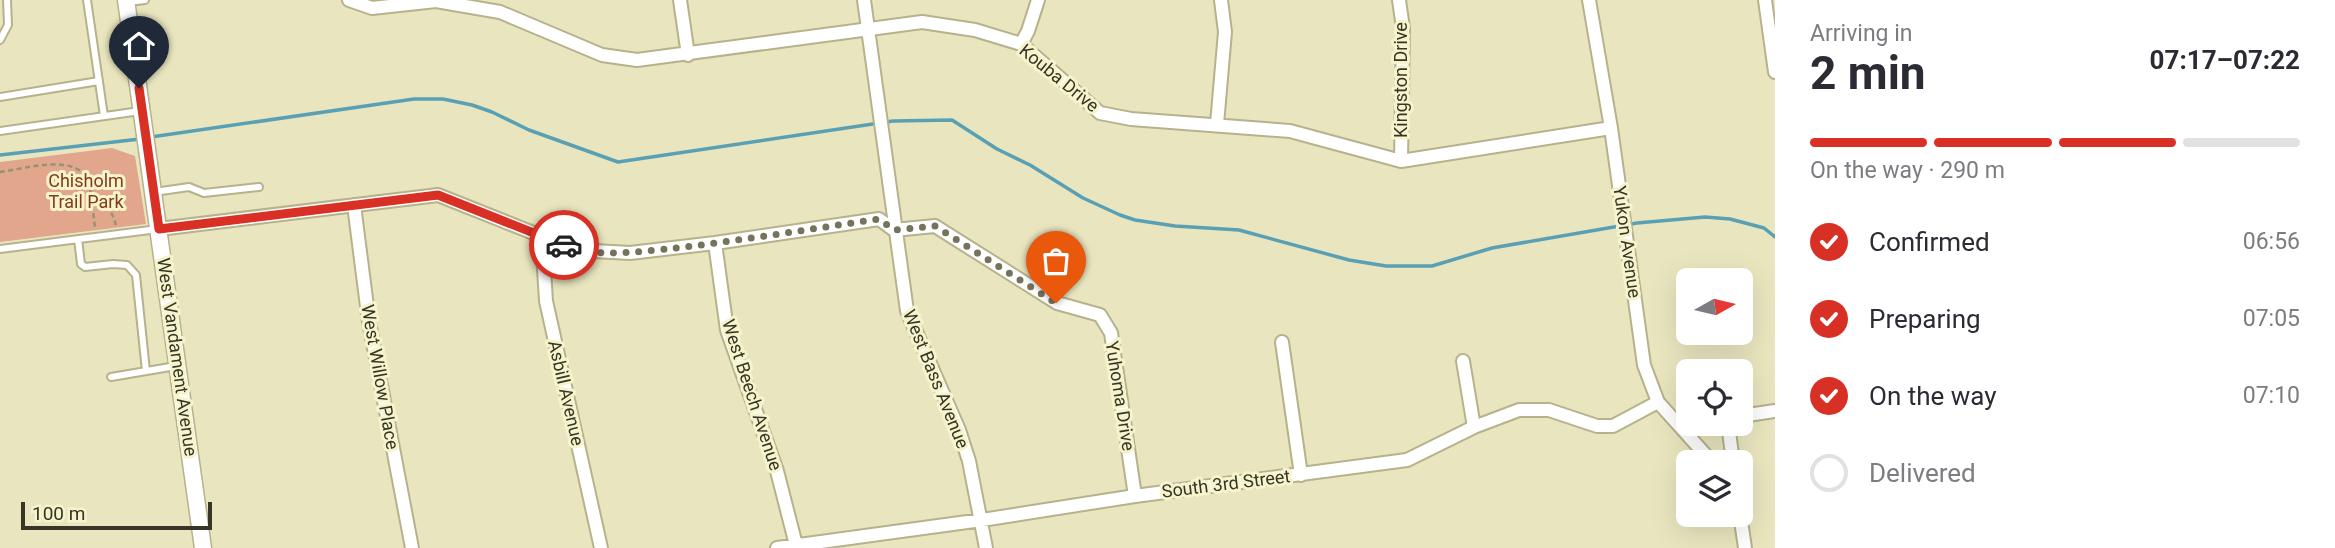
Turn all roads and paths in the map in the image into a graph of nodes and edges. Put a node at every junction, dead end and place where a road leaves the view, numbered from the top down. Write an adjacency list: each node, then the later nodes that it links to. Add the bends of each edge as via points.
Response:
1 (7, 0): 15 (lane, via 8,25)
2 (87, 0): 19 (lane)
3 (145, 0): 12 (lane)
4 (349, 0): 13 (street, Kouba Drive, via 372,8 436,1)
5 (680, 0): 17 (street)
6 (864, 0): 14 (street, West Bass Avenue)
7 (1038, 0): 16 (street)
8 (1220, 0): 23 (street, via 1225,32)
9 (1399, 0): 26 (street, Kingston Drive, via 1403,28)
10 (1589, 0): 24 (street, Yukon Avenue)
11 (1765, 0): 18 (street)
12 (126, 1): 22 (street, West Vandament Avenue)
13 (499, 6): 17 (street, Kouba Drive, via 602,55 637,60)
14 (868, 30): 16 (street, Kouba Drive, via 922,22 975,30); 17 (street, Kouba Drive); 34 (street, West Bass Avenue)
15 (0, 40)
16 (1021, 44): 23 (street, Kouba Drive, via 1100,113)
17 (688, 55)
18 (1775, 72)
19 (99, 81): 20 (lane); 21 (lane)
20 (0, 97)
21 (104, 116): 22 (lane); 25 (lane)
22 (143, 118): 29 (street, West Vandament Avenue)
23 (1217, 124): 26 (street, Kouba Drive, via 1290,131)
24 (1611, 128): 26 (street, Kouba Drive); 45 (street, Yukon Avenue, via 1644,365)
25 (0, 131)
26 (1401, 160)
27 (0, 172): 36 (path, via 66,164 79,169 89,182)
28 (259, 187): 29 (lane)
29 (154, 192): 33 (street, West Vandament Avenue)
30 (113, 201): 32 (path, via 107,206)
31 (354, 205): 33 (street, Yuhoma Drive); 35 (street, Yuhoma Drive, via 438,195); 56 (street, West Willow Place, via 369,322)
32 (116, 227)
33 (159, 229): 36 (lane); 42 (street, West Vandament Avenue)
34 (894, 230): 38 (street, Yuhoma Drive, via 879,219); 51 (street, Yuhoma Drive, via 935,226 1056,303 1100,315 1111,333); 52 (street, West Bass Avenue, via 907,312 959,430)
35 (542, 236): 38 (street, Yuhoma Drive, via 576,250 630,253); 57 (street, Asbill Avenue, via 546,301)
36 (96, 237): 37 (lane)
37 (78, 239): 39 (lane); 43 (lane, via 85,267 127,265 136,275)
38 (715, 243): 54 (street, West Beech Avenue, via 727,330 777,471)
39 (0, 249)
40 (1282, 341): 50 (street)
41 (1463, 360): 49 (street)
42 (178, 366): 43 (lane); 55 (street, West Vandament Avenue)
43 (146, 371): 44 (lane)
44 (111, 377)
45 (1658, 402): 48 (street, Yukon Avenue); 49 (street, South 3rd Street, via 1613,426 1597,426 1549,410 1519,410)
46 (1775, 411): 47 (street)
47 (1753, 414)
48 (1676, 417)
49 (1474, 426): 50 (street, South 3rd Street, via 1407,460)
50 (1301, 475): 51 (street, South 3rd Street)
51 (1135, 496): 52 (street, South 3rd Street)
52 (982, 520): 54 (street, South 3rd Street); 59 (street, West Bass Avenue)
53 (1742, 527): 60 (street)
54 (796, 545): 58 (street, South 3rd Street)
55 (203, 548)
56 (412, 548)
57 (601, 548)
58 (777, 548)
59 (986, 548)
60 (1745, 548)

